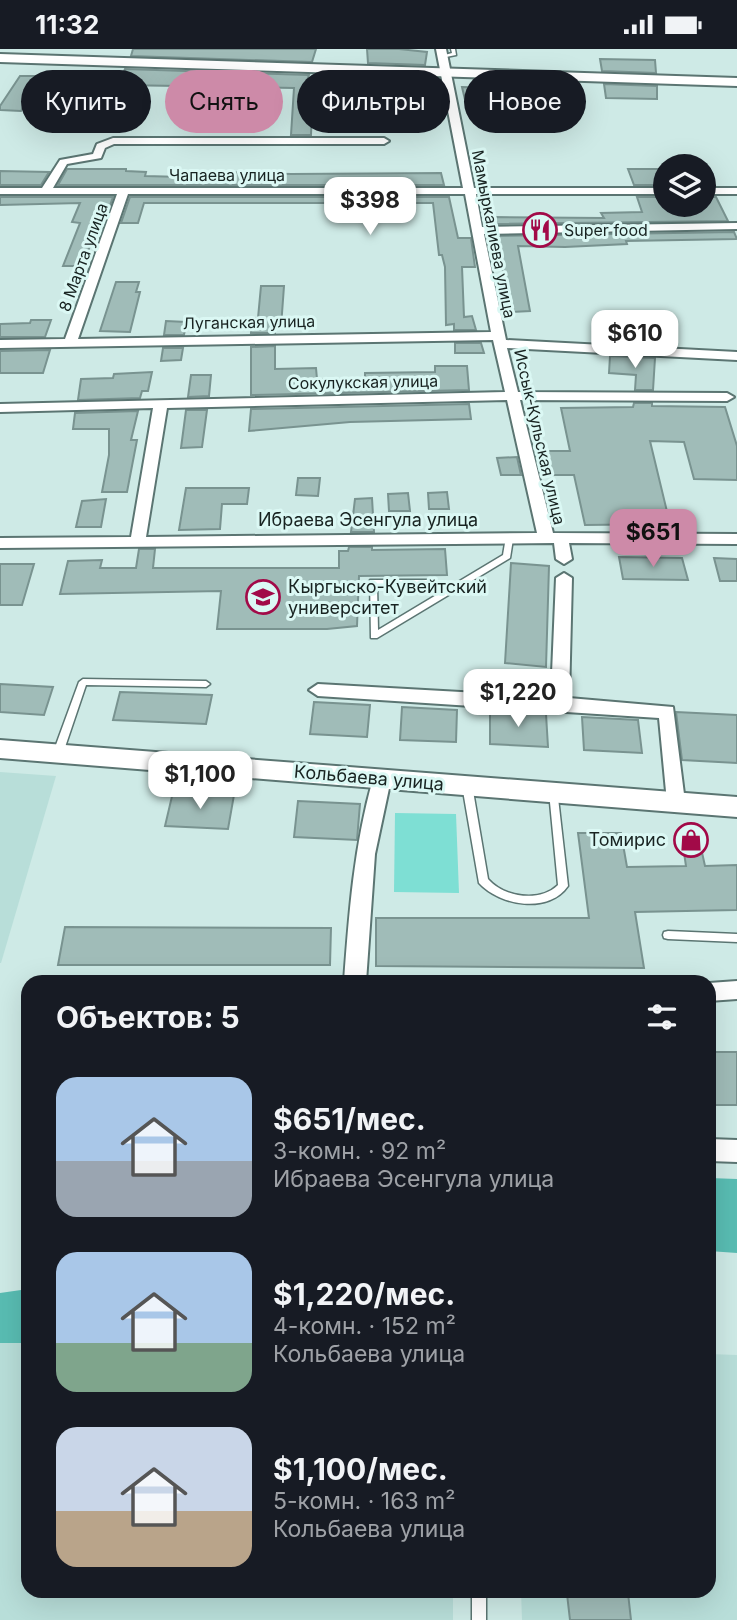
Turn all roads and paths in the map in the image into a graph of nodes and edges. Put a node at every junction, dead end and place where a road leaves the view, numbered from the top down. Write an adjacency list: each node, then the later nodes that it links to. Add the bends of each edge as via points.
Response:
1 (453, 49): 2 (lane, via 454,54)
2 (442, 53)
3 (0, 58): 4 (main road)
4 (381, 70)
5 (450, 72): 6 (main road)
6 (737, 82)
7 (450, 98): 12 (street, Мамыркалиева улица)
8 (384, 141): 10 (street, via 113,141 102,146 97,156 66,160)
9 (0, 191): 10 (street, Чапаева улица)
10 (46, 191): 11 (street, Чапаева улица)
11 (124, 191): 12 (street, Чапаева улица); 18 (street, 8 Марта улица)
12 (468, 191): 13 (street, Чапаева улица); 17 (street, Мамыркалиева улица)
13 (653, 191)
14 (716, 191): 15 (street)
15 (737, 191)
16 (737, 226): 17 (street)
17 (477, 231): 19 (street, Мамыркалиева улица)
18 (71, 338): 19 (street, Луганская улица); 20 (street, Луганская улица)
19 (499, 340): 21 (street, Луганская улица); 22 (street, Иссык-Кульская улица)
20 (0, 344)
21 (737, 356)
22 (512, 396): 23 (street, Сокулукская улица); 24 (street, Сокулукская улица); 26 (street, Иссык-Кульская улица)
23 (727, 397)
24 (161, 404): 25 (street, Сокулукская улица); 29 (street)
25 (0, 408)
26 (553, 538): 27 (street, Ибраева Эсенгула улица); 28 (street, Ибраева Эсенгула улица); 31 (street)
27 (509, 539): 29 (street, Ибраева Эсенгула улица); 33 (lane, via 507,556 374,636 373,582)
28 (737, 539)
29 (138, 540): 30 (street, Ибраева Эсенгула улица)
30 (0, 543)
31 (564, 559)
32 (564, 578): 36 (street)
33 (427, 583)
34 (206, 684): 38 (lane, via 83,682)
35 (318, 690): 36 (street)
36 (560, 704): 42 (street, via 667,712)
37 (0, 749): 38 (main road, Кольбаева улица)
38 (58, 753): 39 (main road, Кольбаева улица)
39 (382, 779): 40 (main road, Кольбаева улица); 46 (street, via 360,899)
40 (467, 785): 41 (main road, Кольбаева улица); 41 (lane, via 483,880 502,896 545,899 564,886)
41 (554, 792): 42 (main road, Кольбаева улица)
42 (676, 802): 43 (main road, Кольбаева улица)
43 (737, 807)
44 (668, 935): 45 (lane)
45 (737, 937)
46 (355, 975)
47 (737, 990): 48 (street)
48 (716, 992)
49 (716, 1150): 50 (street)
50 (737, 1151)
51 (479, 1598): 52 (lane)
52 (479, 1620)

